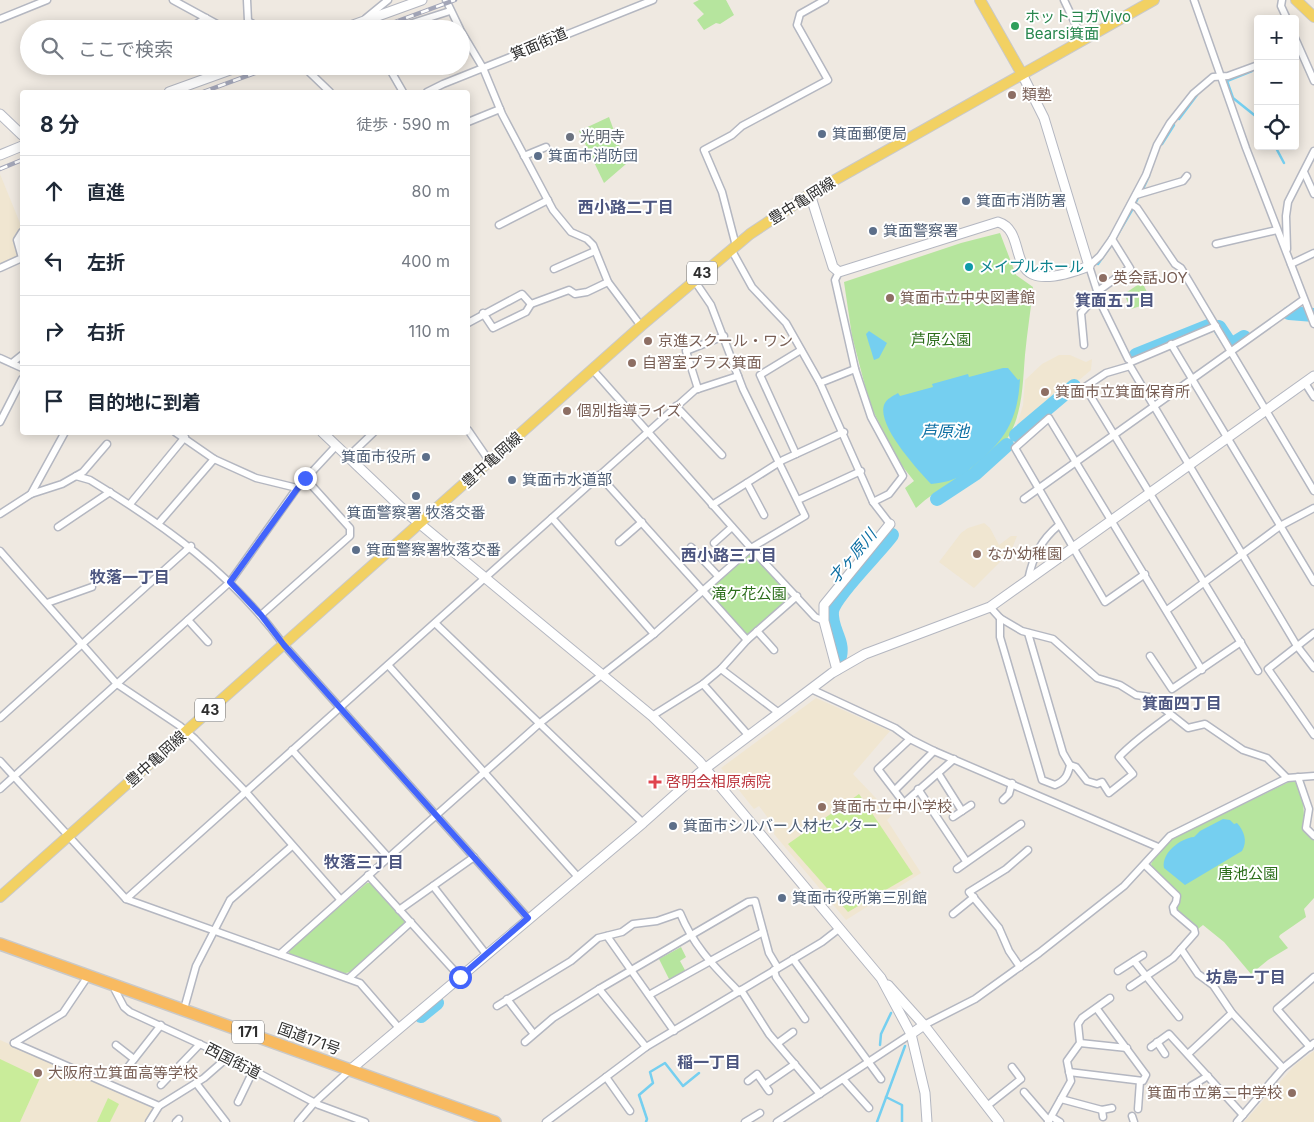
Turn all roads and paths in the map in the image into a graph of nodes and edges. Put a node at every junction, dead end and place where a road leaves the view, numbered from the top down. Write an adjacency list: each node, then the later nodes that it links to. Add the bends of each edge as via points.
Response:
1 (47, 0): 19 (street)
2 (173, 0): 18 (street)
3 (246, 0): 22 (street)
4 (388, 0): 23 (street)
5 (422, 0): 24 (street)
6 (446, 0): 15 (street)
7 (653, 0): 31 (street, 箕面街道)
8 (825, 0): 65 (street, via 800,14 797,25 828,80 704,150 722,192)
9 (980, 0): 33 (main road)
10 (1064, 0): 27 (street)
11 (1154, 0): 27 (main road, 豊中亀岡線)
12 (1194, 0): 38 (street)
13 (1282, 0): 16 (street)
14 (1296, 0): 17 (main road)
15 (450, 11): 25 (street); 26 (street)
16 (1286, 15)
17 (1314, 17)
18 (206, 18): 20 (street); 21 (street)
19 (0, 19)
20 (203, 20)
21 (210, 20)
22 (248, 20)
23 (365, 20)
24 (367, 20)
25 (422, 20)
26 (455, 20)
27 (1082, 40): 33 (main road, 豊中亀岡線)
28 (470, 46): 31 (street)
29 (1299, 52): 39 (street)
30 (1254, 66): 38 (street)
31 (483, 68): 32 (street, 箕面街道); 44 (street)
32 (470, 74)
33 (1022, 74): 55 (main road, 豊中亀岡線 / 43); 72 (street, via 1044,118)
34 (216, 75): 40 (street)
35 (312, 75): 41 (street)
36 (394, 75): 42 (street)
37 (467, 75): 43 (street, 箕面街道)
38 (1221, 76): 57 (street, via 1210,78 1170,123); 61 (street)
39 (1314, 81)
40 (175, 90)
41 (328, 90)
42 (403, 90)
43 (432, 90)
44 (500, 109): 46 (street); 52 (street)
45 (0, 114): 47 (street)
46 (470, 121)
47 (20, 133)
48 (20, 147): 51 (street)
49 (546, 147): 52 (street)
50 (1314, 151): 53 (street)
51 (0, 155)
52 (524, 156): 58 (street)
53 (1304, 172): 56 (street); 68 (street, via 1288,202)
54 (1187, 176): 57 (street, via 1183,181)
55 (810, 194): 65 (main road, 豊中亀岡線 / 43); 75 (street, via 833,267)
56 (1314, 194)
57 (1136, 195): 59 (street)
58 (548, 200): 60 (street); 67 (street, via 563,224 571,232 587,239)
59 (1131, 204): 63 (street); 85 (street, via 1181,268)
60 (499, 225)
61 (1277, 230): 64 (street); 68 (street)
62 (20, 235): 66 (street, via 17,240)
63 (1112, 239): 72 (street); 78 (street, via 1130,268)
64 (1216, 244)
65 (733, 248): 76 (main road, 豊中亀岡線 / 43); 89 (street, via 752,287 786,323)
66 (20, 251)
67 (595, 251): 74 (street); 77 (street)
68 (1287, 252): 71 (street)
69 (1314, 252): 71 (street)
70 (20, 259): 73 (street)
71 (1291, 264): 79 (street)
72 (1089, 266): 75 (street, via 1064,276 1036,276 1020,262 1012,232 998,222); 78 (street)
73 (0, 268)
74 (554, 269)
75 (839, 272): 95 (street, via 835,280)
76 (694, 280): 84 (main road, 豊中亀岡線 / 43); 86 (street, via 711,304)
77 (608, 282): 80 (street, via 587,292 575,294 569,290); 84 (street)
78 (1098, 294): 87 (street, via 1130,361); 88 (street, via 1081,312)
79 (1303, 300): 83 (street); 90 (street)
80 (531, 304): 81 (street, via 522,294); 81 (street, via 526,312 493,328)
81 (483, 313): 82 (street)
82 (470, 322)
83 (1314, 324)
84 (641, 326): 96 (main road, 豊中亀岡線 / 43)
85 (1216, 326): 87 (street); 90 (street)
86 (724, 336): 97 (street); 103 (street, via 686,351)
87 (1171, 344): 99 (street)
88 (1084, 345)
89 (801, 350): 101 (street); 121 (street, via 760,374)
90 (1230, 351): 99 (street); 107 (street)
91 (20, 357): 93 (street)
92 (0, 358): 93 (street)
93 (12, 363): 94 (street)
94 (20, 367)
95 (855, 369): 101 (street); 142 (street, via 871,417 903,476 889,494)
96 (593, 370): 109 (street); 126 (main road, 豊中亀岡線 / 43)
97 (738, 376): 103 (street); 127 (street)
98 (1314, 376): 102 (street)
99 (1192, 380): 106 (street); 118 (street)
100 (20, 383): 108 (street)
101 (820, 383): 110 (street)
102 (1305, 383): 104 (street); 107 (street)
103 (698, 389): 105 (street)
104 (1314, 398)
105 (676, 406): 109 (street); 122 (street)
106 (1153, 406): 116 (street); 116 (street, via 1130,366 1106,373 1085,387); 128 (street)
107 (1266, 411): 118 (street); 136 (street)
108 (0, 422)
109 (646, 432): 130 (street); 144 (street)
110 (844, 432): 121 (street); 129 (street)
111 (470, 433): 126 (street)
112 (63, 435): 138 (street)
113 (181, 435): 117 (street)
114 (325, 435): 120 (street)
115 (372, 435): 123 (street)
116 (1114, 435): 125 (street); 139 (street)
117 (185, 437): 124 (street); 143 (street)
118 (1228, 438): 128 (street); 155 (street)
119 (107, 444): 131 (street)
120 (336, 446): 123 (street); 132 (street)
121 (796, 454): 127 (street)
122 (722, 455)
123 (348, 457): 152 (street)
124 (214, 459): 134 (street, via 256,478); 151 (street)
125 (1076, 461): 135 (street); 135 (street, via 1049,418 1015,448); 149 (street)
126 (490, 462): 152 (main road, 豊中亀岡線 / 43)
127 (778, 465): 133 (street); 141 (street)
128 (1190, 466): 139 (street); 165 (street)
129 (861, 471): 141 (street); 142 (street)
130 (599, 475): 148 (street); 150 (street)
131 (76, 476): 137 (street); 138 (street)
132 (305, 478): 134 (street); 179 (street, via 350,528 350,536)
133 (747, 484): 144 (street); 147 (street)
134 (297, 488): 170 (street)
135 (1038, 488): 140 (street); 154 (street)
136 (1314, 491)
137 (110, 492): 143 (street); 156 (street)
138 (31, 494): 146 (street)
139 (1151, 494): 149 (street); 172 (street)
140 (1024, 499)
141 (798, 500): 162 (street, via 805,516)
142 (874, 502): 153 (street)
143 (130, 504): 151 (street)
144 (712, 504): 157 (street)
145 (1314, 508): 155 (street)
146 (0, 514)
147 (764, 515)
148 (552, 518): 168 (street); 187 (street)
149 (1112, 521): 163 (street); 166 (street)
150 (642, 522): 158 (street); 174 (street)
151 (158, 524): 160 (street)
152 (420, 524): 168 (street); 192 (main road, 豊中亀岡線 / 43)
153 (890, 524): 182 (street, via 831,594 824,605)
154 (1059, 525): 163 (street); 169 (street, via 1045,537 1032,560)
155 (1280, 526): 165 (street); 171 (street)
156 (58, 527)
157 (732, 527): 159 (street); 162 (street)
158 (619, 542)
159 (714, 543)
160 (190, 546): 170 (street); 191 (street)
161 (691, 547): 167 (street)
162 (751, 548): 167 (street); 175 (street)
163 (1073, 548): 166 (street, via 1105,602); 169 (street)
164 (0, 551): 176 (street)
165 (1242, 555): 172 (street); 193 (street)
166 (1145, 574): 178 (street)
167 (718, 576): 174 (street)
168 (485, 578): 183 (street); 202 (street)
169 (1028, 581): 177 (street)
170 (230, 582): 179 (street); 181 (street)
171 (1314, 582)
172 (1204, 583): 178 (street); 190 (street)
173 (92, 587): 176 (street)
174 (702, 591): 187 (street); 188 (street)
175 (797, 596): 182 (street, via 816,617); 184 (street)
176 (47, 603): 191 (street)
177 (990, 607): 180 (street); 199 (street, via 865,654)
178 (1167, 610): 200 (street)
179 (261, 615): 192 (street)
180 (1000, 618): 185 (street); 220 (street, via 1000,638 1042,780 1050,785 1062,782)
181 (188, 620): 189 (street); 203 (street)
182 (824, 621): 199 (street)
183 (435, 623): 196 (street); 211 (street)
184 (757, 631): 188 (street); 194 (street)
185 (1028, 633): 208 (street, via 1053,639 1097,678 1120,685 1136,695 1149,697); 220 (street, via 1063,753)
186 (1314, 633): 193 (street)
187 (654, 634): 202 (street)
188 (747, 640): 198 (street)
189 (208, 642)
190 (1241, 642): 200 (street); 201 (street)
191 (82, 644): 203 (street); 210 (street)
192 (284, 645): 206 (street); 212 (main road, 豊中亀岡線 / 43)
193 (1297, 646): 197 (street); 213 (street, via 1268,669)
194 (774, 650)
195 (1150, 656): 200 (street, via 1172,689)
196 (388, 665): 206 (street); 222 (street)
197 (1314, 668)
198 (722, 669): 204 (street); 207 (street)
199 (837, 670): 205 (street)
200 (1202, 670)
201 (1258, 671)
202 (601, 675): 209 (street); 211 (street)
203 (117, 684): 212 (street); 224 (street)
204 (703, 684): 209 (street); 214 (street)
205 (811, 689): 207 (street); 215 (street, via 895,728)
206 (340, 707): 216 (street); 237 (street)
207 (779, 713): 214 (street)
208 (1170, 715): 220 (street, via 1130,744 1119,758 1133,774 1114,791 1109,793 1102,782 1087,781 1076,767); 227 (street, via 1188,728 1205,724 1243,750 1267,758)
209 (652, 716): 221 (street)
210 (0, 718)
211 (540, 723): 222 (street); 239 (street)
212 (187, 732): 232 (street); 242 (main road, 豊中亀岡線 / 43)
213 (1314, 735)
214 (749, 736): 221 (street)
215 (910, 739): 217 (street); 231 (street, via 878,769)
216 (292, 750): 232 (street); 246 (street)
217 (934, 751): 218 (street); 231 (street)
218 (954, 759): 223 (street); 228 (street)
219 (0, 761): 224 (street)
220 (1070, 766)
221 (705, 768): 239 (street); 262 (street)
222 (483, 772): 237 (street); 252 (street)
223 (938, 773): 230 (street); 236 (street)
224 (14, 776): 229 (street); 242 (street)
225 (1314, 776): 226 (street)
226 (1298, 777): 227 (street); 235 (street)
227 (1287, 778): 244 (street, via 1186,826)
228 (1012, 783): 233 (street); 244 (street)
229 (0, 789)
230 (918, 789): 231 (street, via 904,803); 248 (street)
231 (895, 790)
232 (245, 792): 243 (street); 256 (street)
233 (1003, 800)
234 (971, 805): 236 (street)
235 (1312, 808): 241 (street, via 1306,828)
236 (962, 811): 238 (street)
237 (436, 815): 246 (street); 247 (street)
238 (952, 817)
239 (643, 823): 252 (street)
240 (1021, 824): 248 (street)
241 (1314, 836)
242 (69, 837): 254 (main road, 豊中亀岡線 / 43); 256 (street)
243 (292, 846): 257 (street); 263 (street, via 230,900)
244 (1158, 847): 249 (street)
245 (1028, 850): 255 (street, via 970,892)
246 (388, 857): 251 (street)
247 (474, 857): 253 (street); 260 (street)
248 (966, 861): 250 (street)
249 (1145, 865): 268 (street, via 1177,896 1174,912 1194,929 1195,933); 275 (street, via 1117,892)
250 (957, 869)
251 (368, 875): 257 (street); 258 (street)
252 (578, 877): 260 (street)
253 (433, 886): 258 (street); 270 (street)
254 (0, 897)
255 (974, 897): 259 (street); 275 (street, via 999,928)
256 (126, 899): 263 (street)
257 (340, 899): 269 (street)
258 (400, 910): 261 (street)
259 (954, 914)
260 (528, 918): 270 (street)
261 (411, 922): 280 (street); 283 (street)
262 (840, 928): 272 (street); 284 (street)
263 (213, 931): 269 (street); 293 (street, via 196,966)
264 (763, 932): 266 (street, via 755,901 748,902); 274 (street); 276 (street)
265 (607, 936): 266 (street, via 622,932 633,924 657,921 680,913); 277 (street); 291 (street, via 598,938 571,961)
266 (690, 937): 274 (street); 277 (street)
267 (0, 944): 279 (highway, 国道171号 / 171)
268 (1181, 949): 281 (street); 295 (street, via 1198,974 1213,985)
269 (280, 954): 283 (street)
270 (486, 954): 280 (street)
271 (1143, 955): 273 (street)
272 (793, 959): 276 (street); 317 (street)
273 (1134, 961): 278 (street); 281 (street)
274 (710, 963): 288 (street); 289 (street)
275 (1020, 967): 299 (street, via 975,999)
276 (776, 969): 288 (street); 297 (street, via 776,978)
277 (630, 970): 287 (street); 289 (street)
278 (1118, 971)
279 (88, 976): 285 (highway, 国道171号 / 171); 341 (street, via 63,1013 14,1043)
280 (460, 977): 300 (street)
281 (1146, 977): 286 (street); 296 (street)
282 (1314, 977): 310 (street, via 1277,1009)
283 (349, 978): 300 (street, via 360,983)
284 (881, 978): 299 (street); 304 (street)
285 (116, 986): 293 (highway, 国道171号 / 171); 298 (street, 西国街道, via 124,1007)
286 (1130, 987)
287 (599, 989): 303 (street); 311 (street)
288 (740, 991): 301 (street); 306 (street)
289 (649, 995): 301 (street)
290 (1110, 998): 294 (street)
291 (508, 999): 292 (street); 303 (street)
292 (497, 1006)
293 (184, 1009): 322 (highway, 国道171号 / 171)
294 (1097, 1009): 307 (street, via 1078,1024); 312 (street)
295 (1232, 1013): 314 (street); 321 (street)
296 (1179, 1017)
297 (806, 1019)
298 (161, 1025): 308 (street, 西国街道); 316 (street)
299 (924, 1025): 304 (street); 342 (street)
300 (400, 1028): 322 (street)
301 (674, 1031): 311 (street)
302 (793, 1032): 306 (street)
303 (533, 1033): 305 (street)
304 (911, 1034): 317 (street); 360 (street, via 925,1093)
305 (525, 1042)
306 (778, 1043): 318 (street)
307 (1080, 1043): 312 (street); 324 (street, via 1067,1061)
308 (200, 1044): 315 (street, 西国街道); 333 (street)
309 (116, 1045): 316 (street)
310 (1312, 1045): 321 (street)
311 (646, 1047): 326 (street)
312 (1127, 1048): 330 (street, via 1146,1075)
313 (1165, 1054): 314 (street, via 1154,1045 1169,1034)
314 (1188, 1054): 325 (street)
315 (228, 1057): 323 (street, 西国街道); 331 (street)
316 (134, 1059): 319 (street)
317 (868, 1062): 327 (street); 328 (street)
318 (795, 1064): 332 (street); 337 (street)
319 (128, 1067)
320 (1012, 1068): 342 (street, via 1021,1079)
321 (1283, 1068): 349 (street)
322 (350, 1070): 340 (street); 356 (highway, 国道171号 / 171)
323 (253, 1071): 339 (street); 340 (street, 西国街道)
324 (1069, 1072): 330 (street); 338 (street, via 1071,1081)
325 (1208, 1076): 334 (street); 349 (street)
326 (606, 1077): 347 (street); 357 (street)
327 (842, 1079): 337 (street); 343 (street)
328 (881, 1079)
329 (748, 1081): 332 (street, via 757,1074)
330 (1140, 1081): 345 (street)
331 (196, 1083): 341 (street); 354 (street)
332 (766, 1084): 335 (street)
333 (161, 1085)
334 (1191, 1086)
335 (769, 1091)
336 (1024, 1092): 352 (street)
337 (820, 1094): 359 (street)
338 (1061, 1099): 346 (street); 352 (street)
339 (238, 1102)
340 (314, 1103): 351 (street); 355 (street, 西国街道)
341 (159, 1106): 353 (street)
342 (987, 1106): 361 (street)
343 (869, 1108)
344 (1112, 1108): 346 (street)
345 (1138, 1109)
346 (1102, 1110): 350 (street)
347 (630, 1111)
348 (760, 1113): 358 (street)
349 (1243, 1115): 363 (street)
350 (1103, 1117)
351 (302, 1120)
352 (1050, 1120): 362 (street)
353 (149, 1122)
354 (226, 1122)
355 (364, 1122)
356 (495, 1122)
357 (546, 1122)
358 (745, 1122)
359 (777, 1122)
360 (927, 1122)
361 (999, 1122)
362 (1060, 1122)
363 (1236, 1122)

